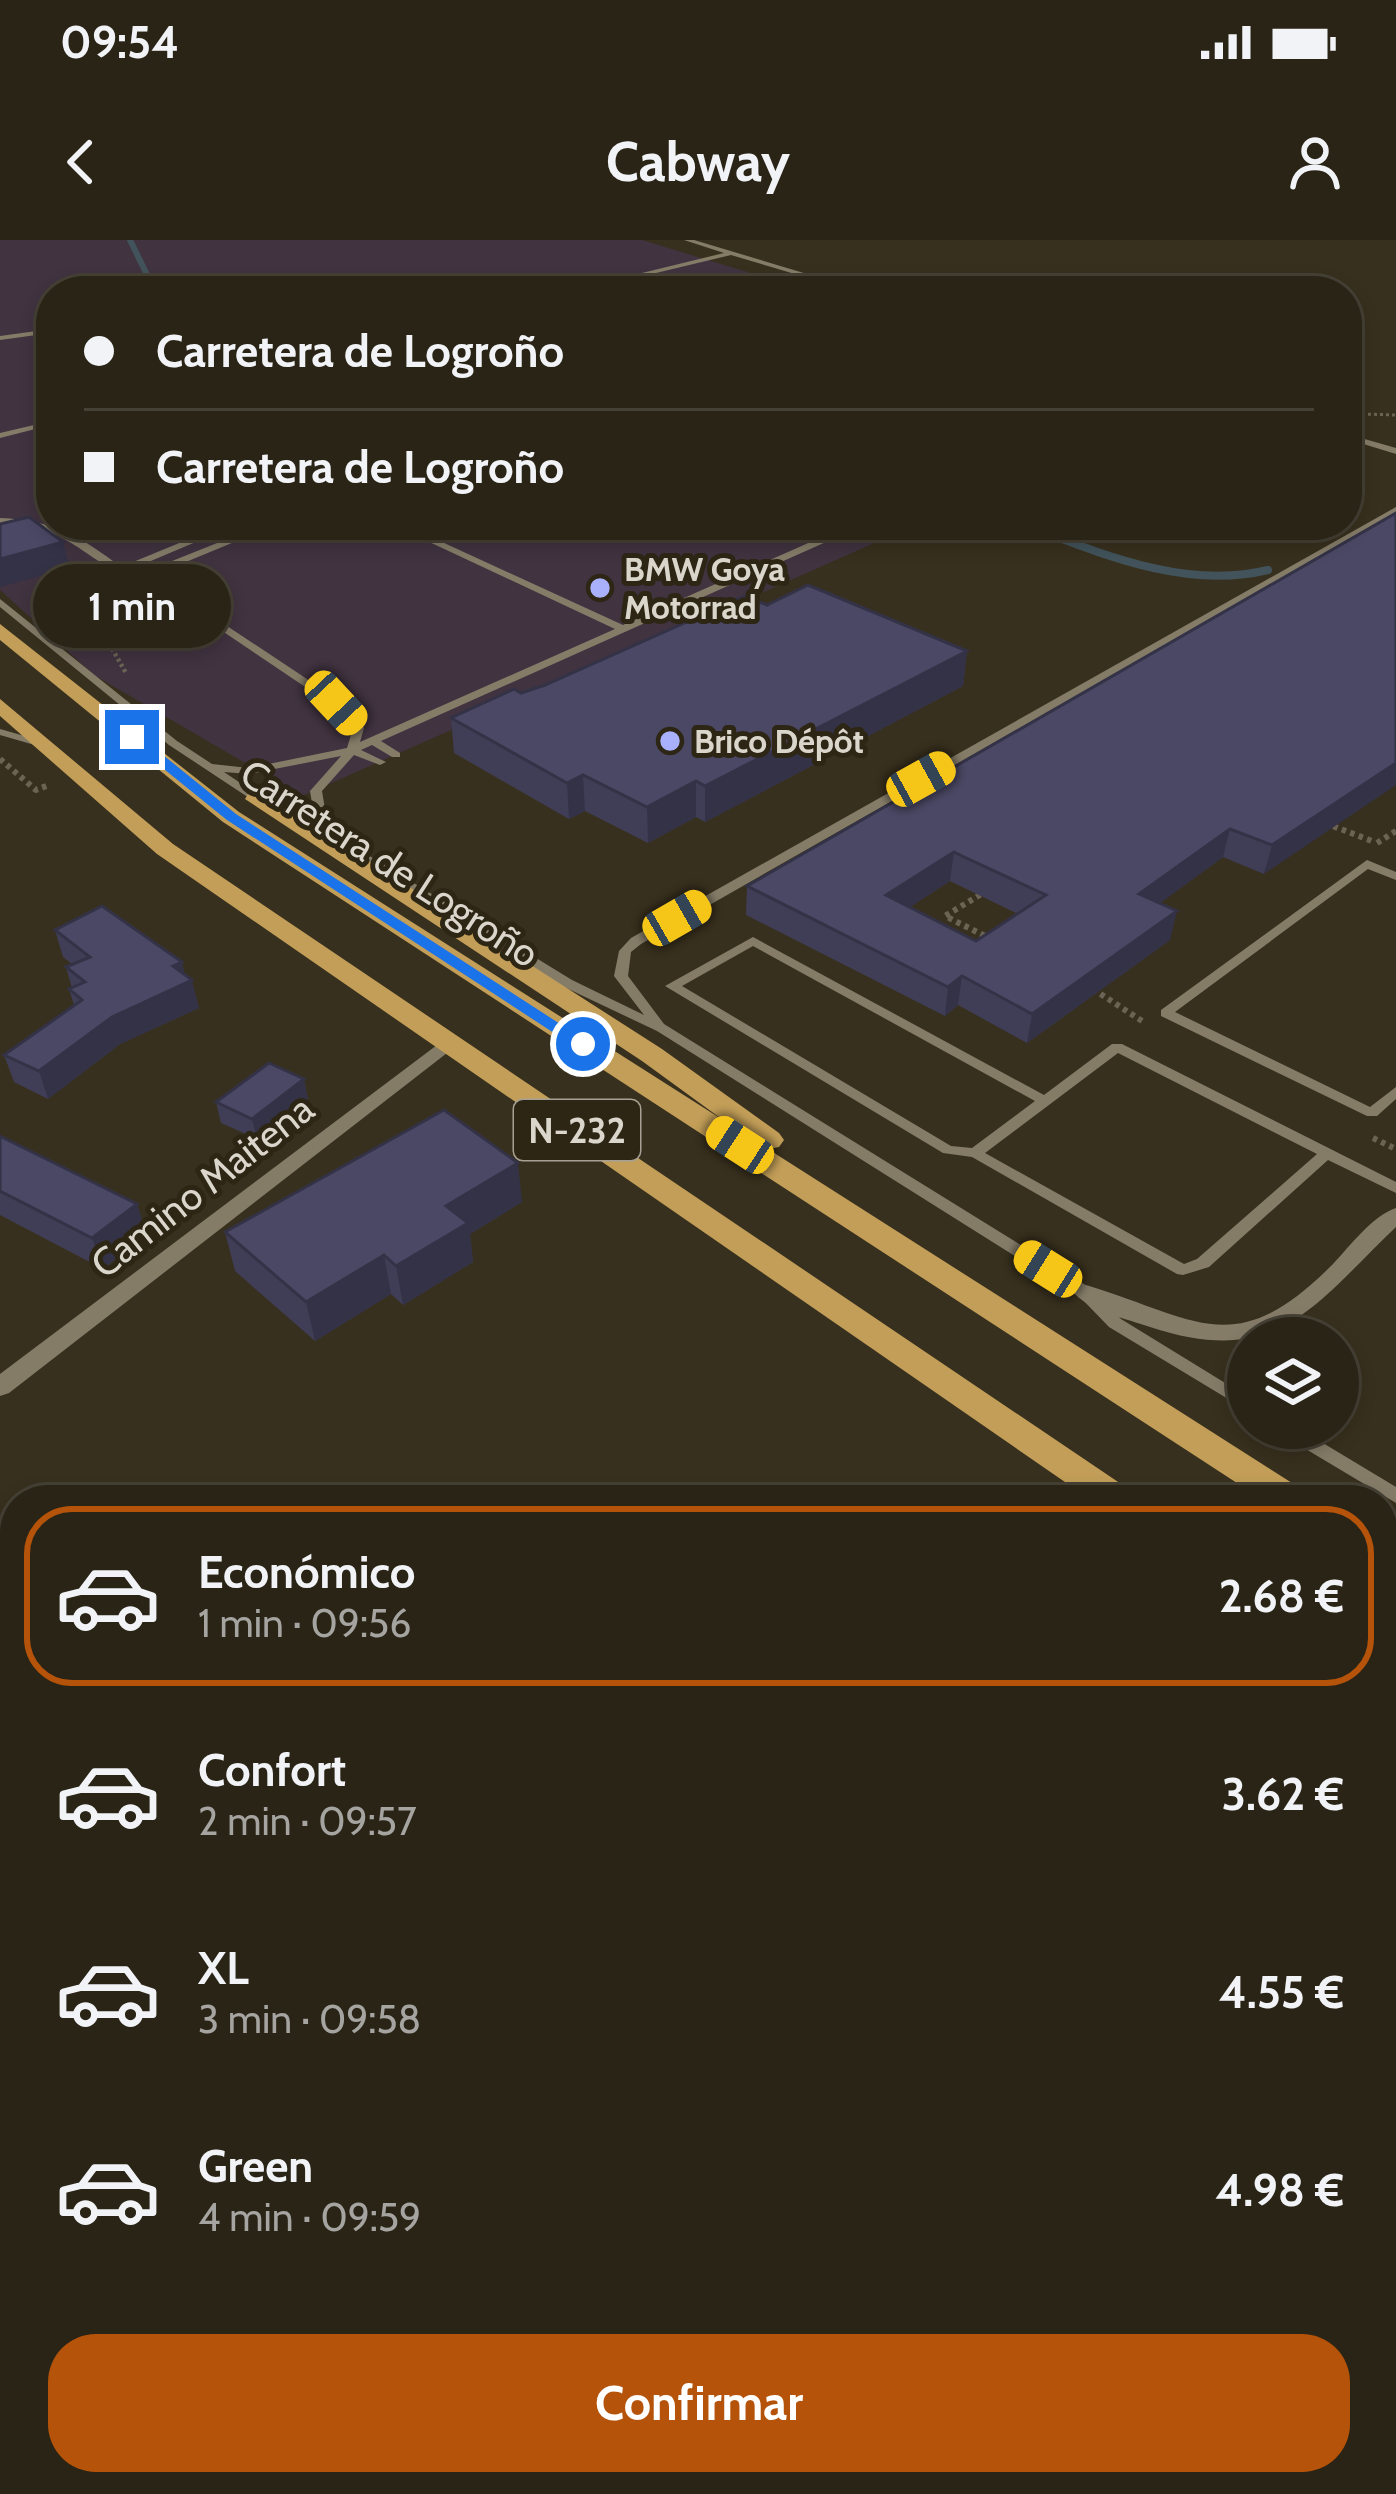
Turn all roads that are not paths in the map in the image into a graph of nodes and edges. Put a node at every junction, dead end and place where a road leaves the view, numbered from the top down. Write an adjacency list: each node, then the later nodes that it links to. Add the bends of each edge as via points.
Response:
1 (687, 240): 2 (lane)
2 (733, 253): 3 (lane); 4 (lane)
3 (635, 276)
4 (810, 276)
5 (36, 333): 6 (lane)
6 (0, 338)
7 (36, 427): 8 (lane)
8 (0, 436)
9 (1362, 441): 10 (lane)
10 (1396, 451)
11 (1396, 510): 14 (lane)
12 (0, 521): 13 (lane)
13 (36, 522)
14 (1362, 529)
15 (80, 540): 16 (lane, via 120,571)
16 (195, 540)
17 (232, 540): 28 (lane, via 145,575 336,703 359,728)
18 (430, 540): 23 (lane)
19 (824, 540): 23 (lane)
20 (1343, 540): 35 (lane, via 629,946 621,976)
21 (0, 602): 31 (lane)
22 (0, 630): 42 (highway, Carretera de Logroño / N-232, via 232,817)
23 (625, 630): 26 (lane)
24 (0, 705): 27 (highway, N-232)
25 (0, 732): 27 (lane)
26 (373, 741): 28 (lane); 29 (lane)
27 (46, 745): 36 (highway, N-232, via 165,849)
28 (352, 750): 30 (lane); 31 (lane, via 249,771); 33 (lane, via 316,791)
29 (396, 755)
30 (380, 762)
31 (206, 766): 32 (lane)
32 (256, 799): 33 (lane); 42 (highway, via 652,1055 772,1142)
33 (332, 838): 35 (lane, via 567,983)
34 (1396, 876): 37 (lane, via 1367,864 1166,1013 1372,1113)
35 (662, 1028): 44 (lane)
36 (448, 1042): 45 (street, Camino Maitena); 48 (highway, N-232)
37 (1396, 1091)
38 (1045, 1101): 39 (lane); 39 (lane, via 753,941 671,986 948,1150); 40 (lane, via 1117,1047)
39 (975, 1153): 40 (lane, via 1184,1270 1203,1263)
40 (1328, 1153): 41 (lane)
41 (1396, 1188)
42 (818, 1196): 49 (highway, Carretera de Logroño / N-232)
43 (1396, 1215): 44 (street, via 1303,1305 1264,1327 1177,1328)
44 (1087, 1293): 46 (lane, via 1114,1323)
45 (0, 1387)
46 (1227, 1392)
47 (1320, 1449): 50 (lane)
48 (1096, 1485)
49 (1268, 1485)
50 (1378, 1485)

